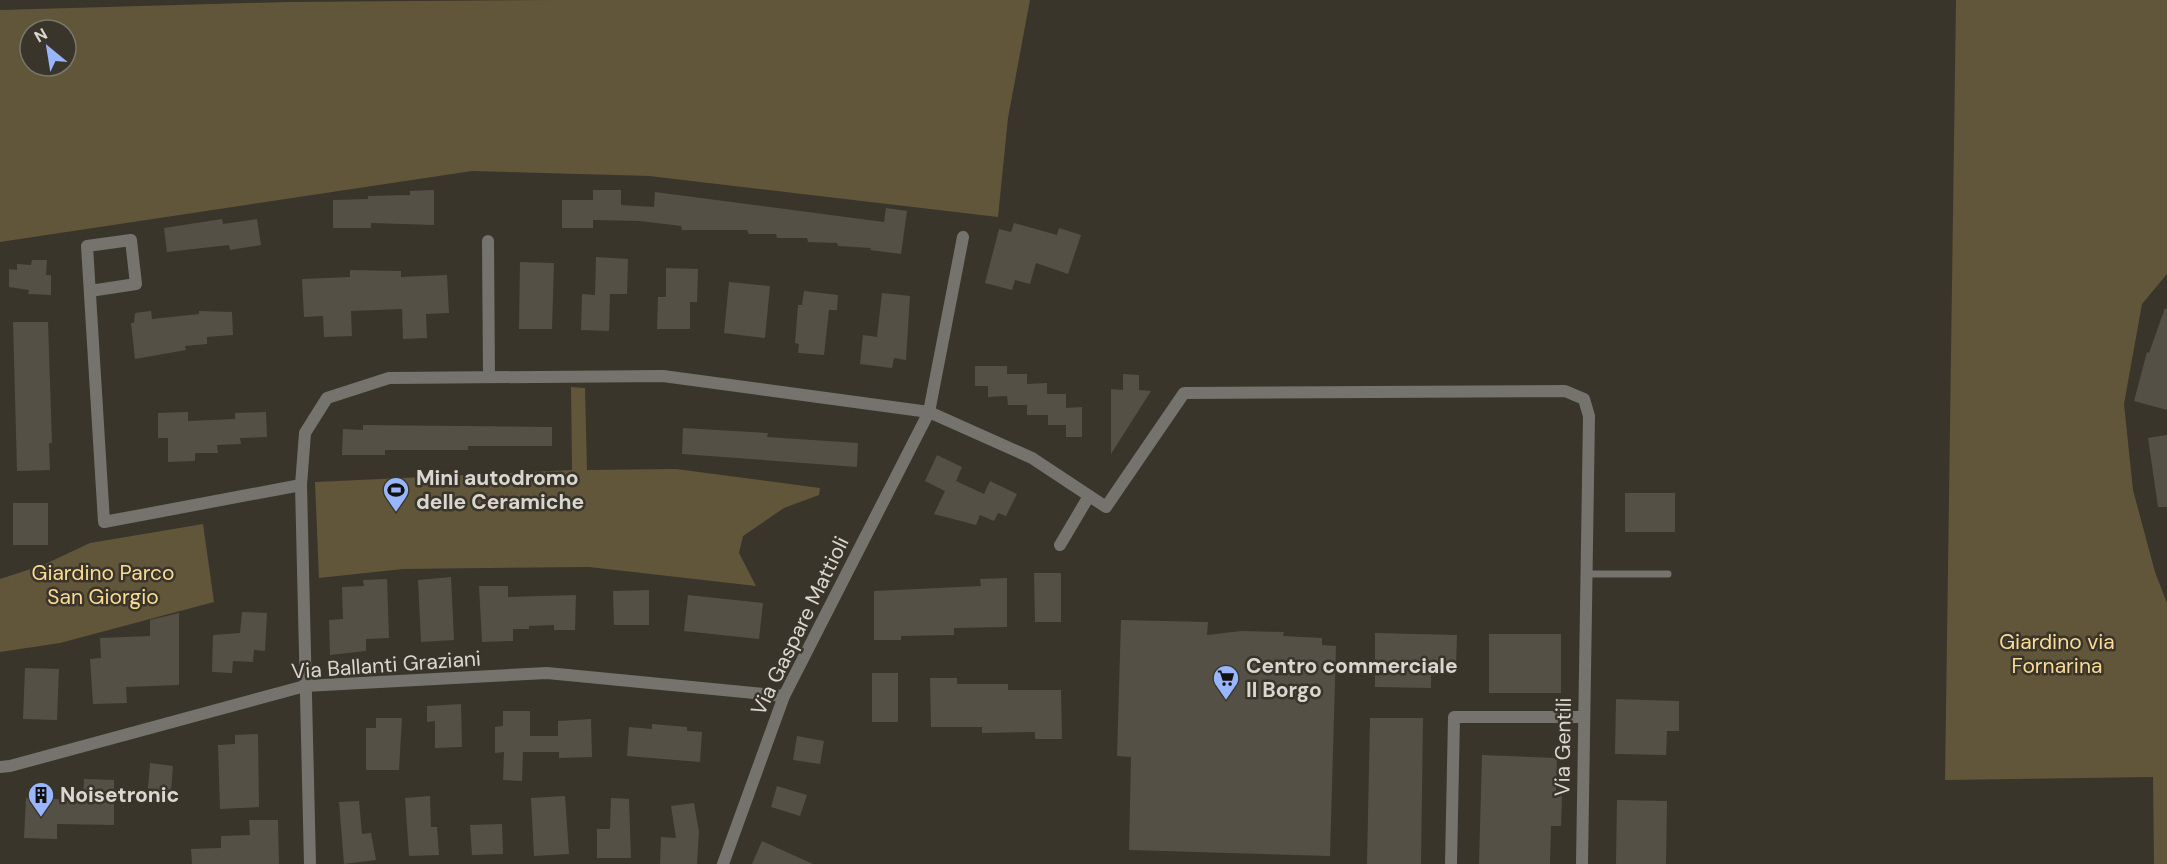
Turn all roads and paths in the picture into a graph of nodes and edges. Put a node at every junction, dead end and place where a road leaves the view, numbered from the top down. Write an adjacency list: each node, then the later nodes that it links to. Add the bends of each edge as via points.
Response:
1 (963, 237): 5 (street, Via Gaspare Mattioli)
2 (488, 241): 4 (street)
3 (90, 291): 3 (street, via 136,284 131,240 87,246); 6 (street, via 104,522)
4 (489, 377): 5 (street, via 663,376); 6 (street, via 388,378 327,398 305,433)
5 (929, 412): 7 (street, via 1032,458); 12 (street, Via Gaspare Mattioli)
6 (301, 485): 11 (street)
7 (1089, 496): 8 (street); 9 (street, Via Gentili, via 1106,507 1184,393 1565,391 1584,399 1589,416)
8 (1060, 545)
9 (1586, 574): 10 (lane); 13 (street, Via Gentili)
10 (1668, 574)
11 (305, 686): 12 (street, Via Ballanti Graziani, via 547,673); 14 (street, Via Ballanti Graziani); 15 (street)
12 (784, 696): 16 (street, Via Gaspare Mattioli)
13 (1583, 717): 17 (street, via 1454,717); 18 (street, Via Gentili)
14 (0, 767)
15 (310, 864)
16 (723, 864)
17 (1451, 864)
18 (1582, 864)

